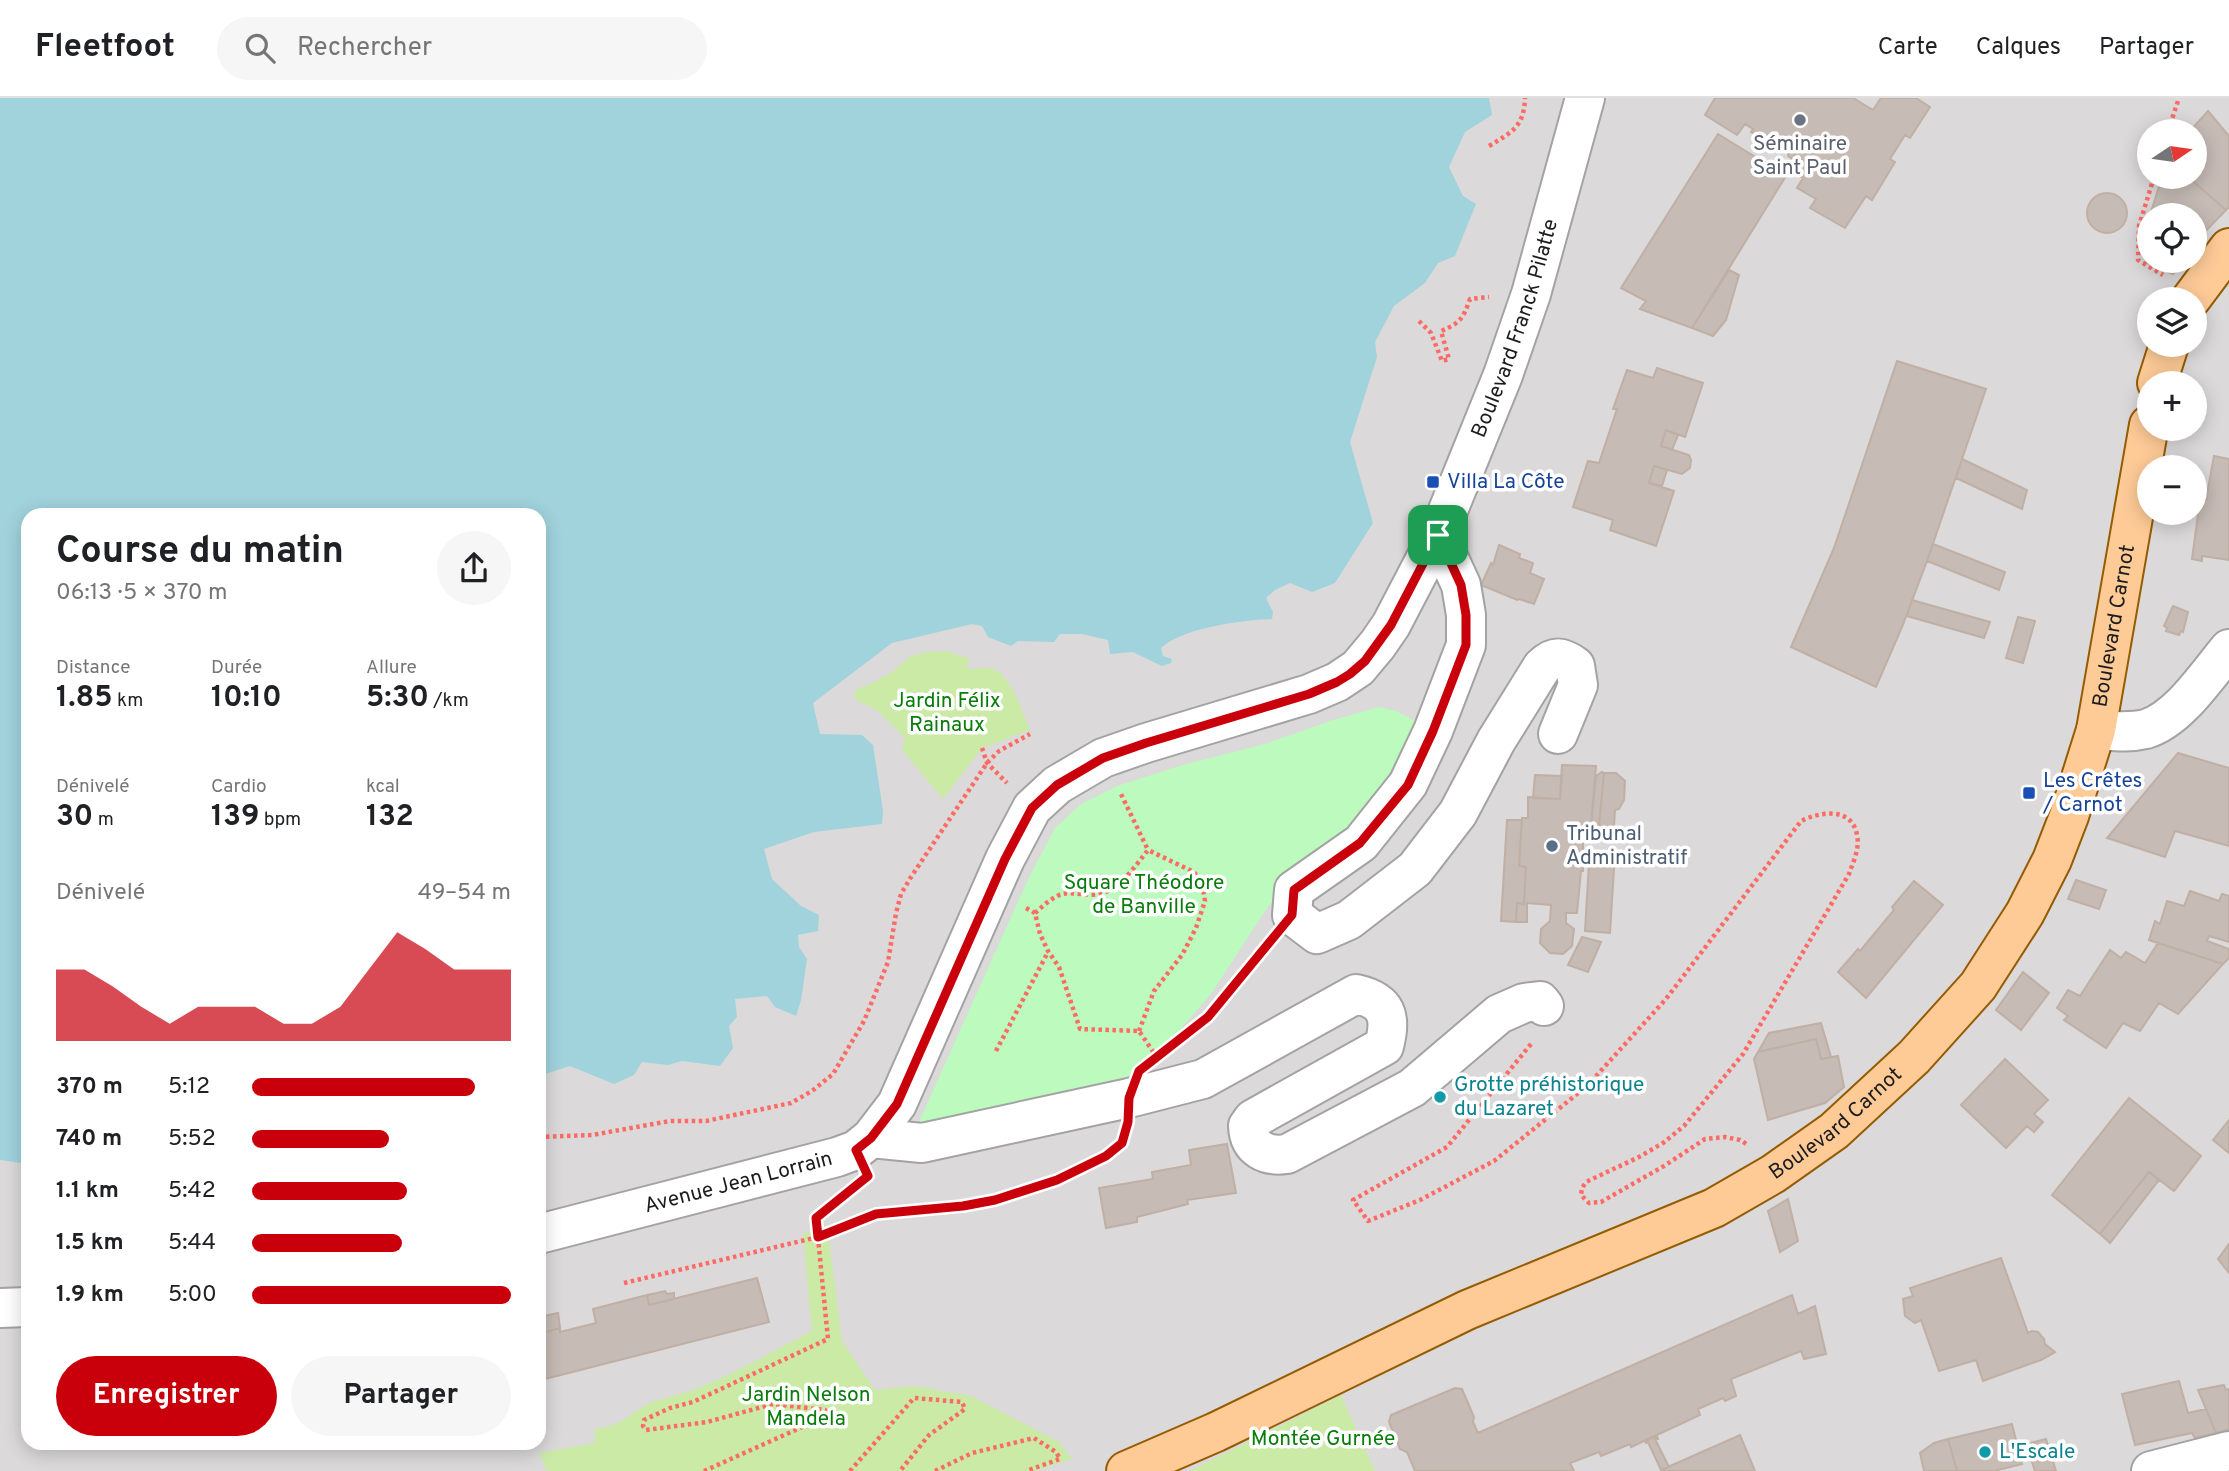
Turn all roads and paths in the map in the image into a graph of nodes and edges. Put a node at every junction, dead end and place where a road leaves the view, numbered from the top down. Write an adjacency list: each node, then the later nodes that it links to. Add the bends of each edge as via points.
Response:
1 (1525, 98): 5 (path, via 1516,129)
2 (1585, 98): 13 (street, Boulevard Franck Pilatte, via 1517,336)
3 (2179, 98): 4 (path)
4 (2172, 119)
5 (1489, 146)
6 (2150, 189): 8 (path, via 2139,226 2138,260)
7 (2229, 248): 9 (main road)
8 (2178, 287)
9 (2199, 287)
10 (1471, 299): 11 (path, via 1462,320 1441,331 1449,359 1441,361 1431,333)
11 (1419, 321)
12 (2146, 441): 15 (main road, Boulevard Carnot)
13 (1438, 535): 19 (street, Boulevard Franck Pilatte, via 1391,625 1365,661 1337,682); 24 (street, via 1461,585 1466,645 1433,731 1408,785 1360,843 1294,890)
14 (2229, 649): 15 (street, via 2184,704 2166,718 2148,728 2125,732)
15 (2096, 730): 33 (main road, Boulevard Carnot, via 2052,860 2025,913 1978,986 1914,1057 1834,1131)
16 (1030, 734): 20 (path, via 999,751)
17 (1558, 734): 24 (street, via 1578,685 1575,666 1559,658 1549,659 1542,667 1458,813 1415,869 1349,920 1317,934)
18 (982, 748): 20 (path)
19 (1103, 758): 21 (path); 22 (street, via 1057,785 1032,808)
20 (988, 763): 31 (path, via 901,894 887,962 864,1021 832,1074 812,1091 791,1103 706,1121 670,1121 592,1135)
21 (1148, 850): 23 (path, via 1110,890 1089,896 1058,895); 27 (path, via 1194,872 1202,883 1205,901 1182,955 1154,991)
22 (991, 891): 23 (path); 32 (street, via 897,1104)
23 (1035, 913): 25 (path)
24 (1292, 915): 28 (path, via 1208,1017)
25 (1048, 951): 27 (path, via 1059,967 1080,1029); 29 (path)
26 (1544, 1006): 30 (street, via 1533,1001 1499,1014 1412,1088 1287,1154 1257,1149 1248,1126 1384,1046 1389,1027 1385,1009 1371,997 1356,994 1203,1079); 33 (path, via 1546,1018 1527,1049 1447,1147 1353,1200 1368,1222 1494,1161 1587,1086 1666,999 1801,821 1830,812 1851,822 1858,842 1849,874 1743,1054 1684,1126 1639,1157 1586,1182 1581,1195 1589,1203 1601,1202 1705,1139 1716,1137 1740,1140 1758,1151)
27 (1139, 1031): 30 (path, via 1157,1056 1139,1071)
28 (1167, 1048)
29 (996, 1051)
30 (1129, 1098): 32 (street, via 922,1143); 35 (path, via 1122,1143 1089,1166 995,1200 876,1214)
31 (546, 1137)
32 (864, 1144): 34 (street, Avenue Jean Lorrain, via 836,1157); 35 (path, via 868,1176 816,1218)
33 (1773, 1174): 45 (main road, Boulevard Carnot, via 1714,1208 1467,1310)
34 (546, 1232)
35 (818, 1237): 36 (path); 40 (path, via 828,1339 644,1420 643,1426 646,1430 707,1422 773,1404 825,1410 829,1415)
36 (624, 1283)
37 (21, 1307): 38 (street)
38 (0, 1308)
39 (2229, 1451): 46 (street)
40 (704, 1471)
41 (850, 1471): 42 (path, via 914,1398 962,1402 965,1409 929,1434)
42 (900, 1471)
43 (935, 1471): 44 (path, via 972,1453 1034,1438 1060,1459)
44 (1026, 1471)
45 (1126, 1471)
46 (2151, 1471)

